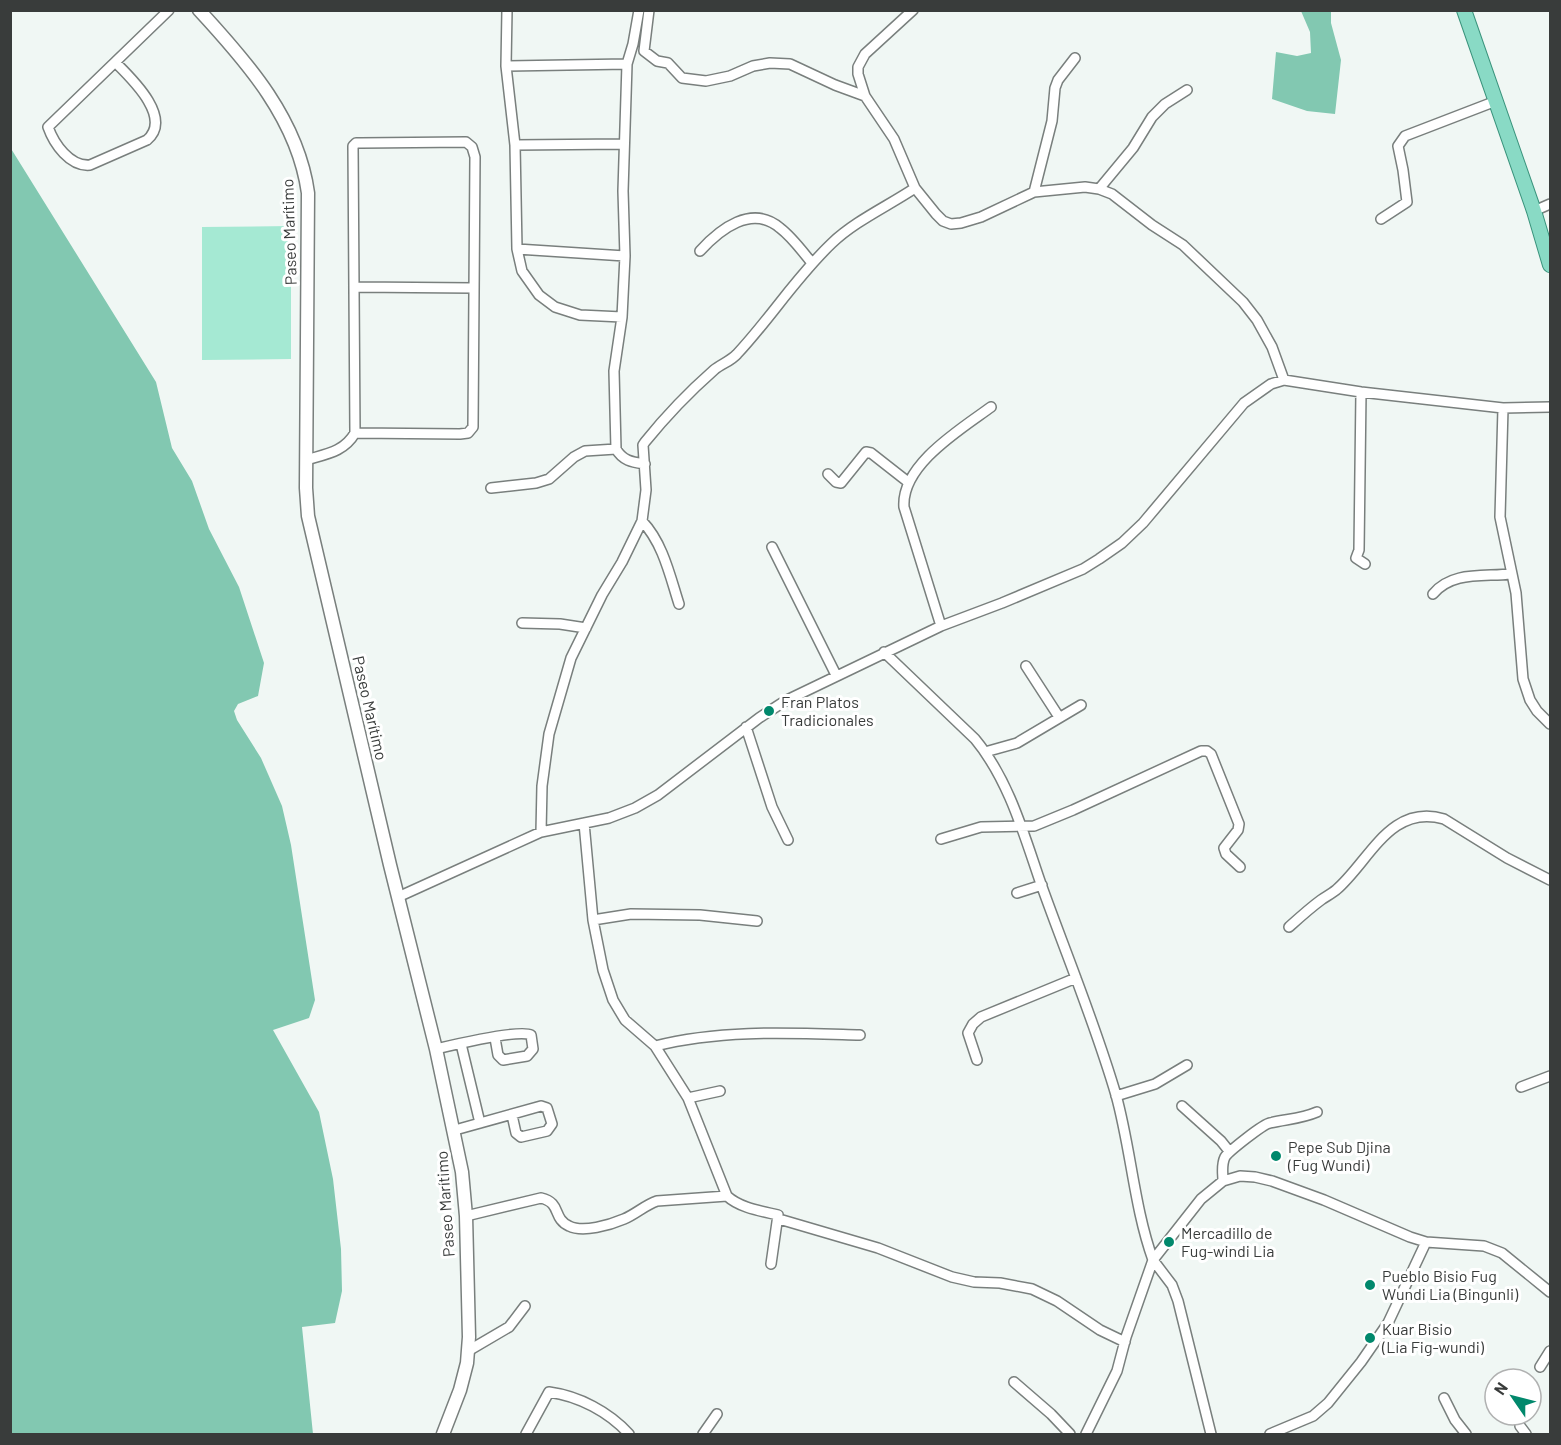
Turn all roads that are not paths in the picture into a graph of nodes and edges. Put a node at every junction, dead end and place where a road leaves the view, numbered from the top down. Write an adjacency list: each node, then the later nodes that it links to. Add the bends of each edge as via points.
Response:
1 (169, 10): 9 (street)
2 (507, 10): 11 (street)
3 (639, 10): 10 (street)
4 (650, 10): 13 (street, via 644,51 657,61 668,63 682,78 706,81 753,66 790,64)
5 (914, 10): 13 (street, via 860,62 858,74)
6 (1464, 10): 14 (main road)
7 (203, 12): 38 (main road, Paseo Marítimo, via 259,81 286,122 303,164 308,193)
8 (1075, 58): 19 (street, via 1055,88 1052,121)
9 (116, 63): 9 (street, via 150,103 156,122 154,134 82,166 59,146 48,127)
10 (627, 64): 11 (street); 15 (street)
11 (506, 66): 16 (street)
12 (1187, 90): 18 (street, via 1152,117)
13 (865, 96): 17 (street, via 894,139)
14 (1496, 101): 21 (main road); 22 (street, via 1401,140 1398,153 1407,202)
15 (624, 144): 16 (street); 25 (street)
16 (514, 145): 23 (street)
17 (915, 188): 19 (street, via 943,221 951,224 981,217); 26 (street, via 848,230)
18 (1100, 189): 19 (street); 31 (street, via 1118,197 1183,244 1244,302 1272,347)
19 (1034, 192)
20 (1551, 204): 21 (street)
21 (1534, 211): 27 (main road)
22 (1381, 219)
23 (517, 249): 25 (street); 30 (street, via 522,270 539,295 555,307 580,315)
24 (700, 251): 26 (street, via 730,224 755,217 782,228)
25 (625, 256): 30 (street)
26 (812, 263): 39 (street, via 735,356 717,367 666,416 643,445)
27 (1551, 265)
28 (355, 287): 29 (street); 29 (street, via 353,146 458,141 472,147 475,157); 36 (street)
29 (473, 288): 36 (street, via 473,427 460,434)
30 (622, 317): 37 (street, via 614,371)
31 (1284, 380): 32 (street); 50 (street, via 1271,384 1244,403 1143,523 1111,552 1083,568)
32 (1361, 392): 35 (street); 45 (street, via 1356,558)
33 (991, 407): 41 (street, via 937,448)
34 (1551, 407): 35 (street)
35 (1503, 408): 46 (street, via 1499,506)
36 (355, 433): 38 (street, via 336,452)
37 (616, 449): 39 (street, via 626,460); 42 (street, via 585,451 549,479)
38 (306, 460): 69 (main road, Paseo Marítimo, via 308,516)
39 (645, 464): 43 (street)
40 (828, 474): 41 (street, via 841,483 866,452)
41 (908, 482): 50 (street, via 904,507)
42 (491, 488)
43 (642, 521): 48 (street, via 652,532); 51 (street)
44 (772, 547): 54 (street)
45 (1365, 564)
46 (1512, 574): 47 (street, via 1456,578); 57 (street, via 1523,679 1530,700)
47 (1433, 594)
48 (679, 604)
49 (522, 623): 51 (street)
50 (941, 626): 52 (street)
51 (586, 628): 62 (street, via 571,658 549,734)
52 (884, 652): 54 (street); 59 (street)
53 (1026, 666): 56 (street)
54 (836, 675): 58 (street, via 785,700)
55 (1081, 705): 56 (street)
56 (1059, 717): 59 (street, via 1017,744)
57 (1551, 724)
58 (746, 727): 60 (street, via 658,795 609,818); 64 (street, via 772,807)
59 (985, 752): 61 (street)
60 (584, 823): 62 (street); 70 (street)
61 (1022, 827): 63 (street, via 981,827); 65 (street, via 1074,810 1185,757 1207,751 1220,772 1239,824 1224,848); 67 (street)
62 (541, 832): 69 (street)
63 (941, 839)
64 (789, 840)
65 (1240, 867)
66 (1551, 880): 72 (street, via 1444,819 1419,816 1386,833 1336,890)
67 (1041, 885): 68 (street); 73 (street)
68 (1017, 893)
69 (398, 897): 78 (main road, Paseo Marítimo)
70 (593, 920): 71 (street, via 631,914); 77 (street, via 613,1000 625,1020)
71 (758, 921)
72 (1289, 927)
73 (1076, 978): 79 (street, via 981,1017 968,1033); 84 (street)
74 (860, 1035): 77 (street, via 736,1034)
75 (495, 1038): 76 (street)
76 (461, 1044): 78 (street); 89 (street)
77 (655, 1046): 85 (street)
78 (436, 1049): 90 (main road, Paseo Marítimo)
79 (977, 1060)
80 (1187, 1065): 84 (street, via 1155,1084)
81 (1551, 1076): 82 (street)
82 (1521, 1087)
83 (720, 1091): 85 (street)
84 (1116, 1096): 97 (street, via 1144,1236)
85 (688, 1098): 93 (street)
86 (1182, 1106): 91 (street)
87 (1317, 1112): 91 (street, via 1300,1119 1268,1123)
88 (512, 1115): 88 (street, via 544,1107 552,1124 547,1131 522,1137 516,1133); 89 (street)
89 (480, 1123): 90 (street)
90 (455, 1130): 94 (main road, Paseo Marítimo)
91 (1229, 1151): 92 (street, via 1223,1160)
92 (1223, 1181): 96 (street, via 1240,1176 1272,1181); 97 (street, via 1201,1199)
93 (727, 1196): 94 (street, via 657,1202 626,1219 579,1229 567,1226 550,1200 541,1198); 95 (street, via 755,1210 778,1215)
94 (466, 1216): 102 (main road, Paseo Marítimo)
95 (779, 1219): 98 (street); 101 (street, via 878,1248 952,1278 1032,1289)
96 (1426, 1242): 99 (street, via 1484,1246 1502,1253); 115 (street, via 1388,1323 1361,1362 1312,1416)
97 (1153, 1260): 101 (street); 114 (street, via 1172,1285 1178,1301)
98 (771, 1264)
99 (1551, 1292)
100 (525, 1306): 102 (street, via 509,1327)
101 (1125, 1342): 113 (street, via 1118,1371)
102 (468, 1351): 108 (main road, Paseo Marítimo, via 460,1390)
103 (1551, 1351): 104 (street)
104 (1540, 1367)
105 (1014, 1382): 112 (street)
106 (1444, 1398): 116 (street)
107 (717, 1414): 111 (street)
108 (443, 1434)
109 (526, 1434): 110 (street, via 549,1392 578,1399 602,1412)
110 (628, 1434)
111 (703, 1434)
112 (1070, 1434)
113 (1086, 1434)
114 (1211, 1434)
115 (1270, 1434)
116 (1466, 1434)

